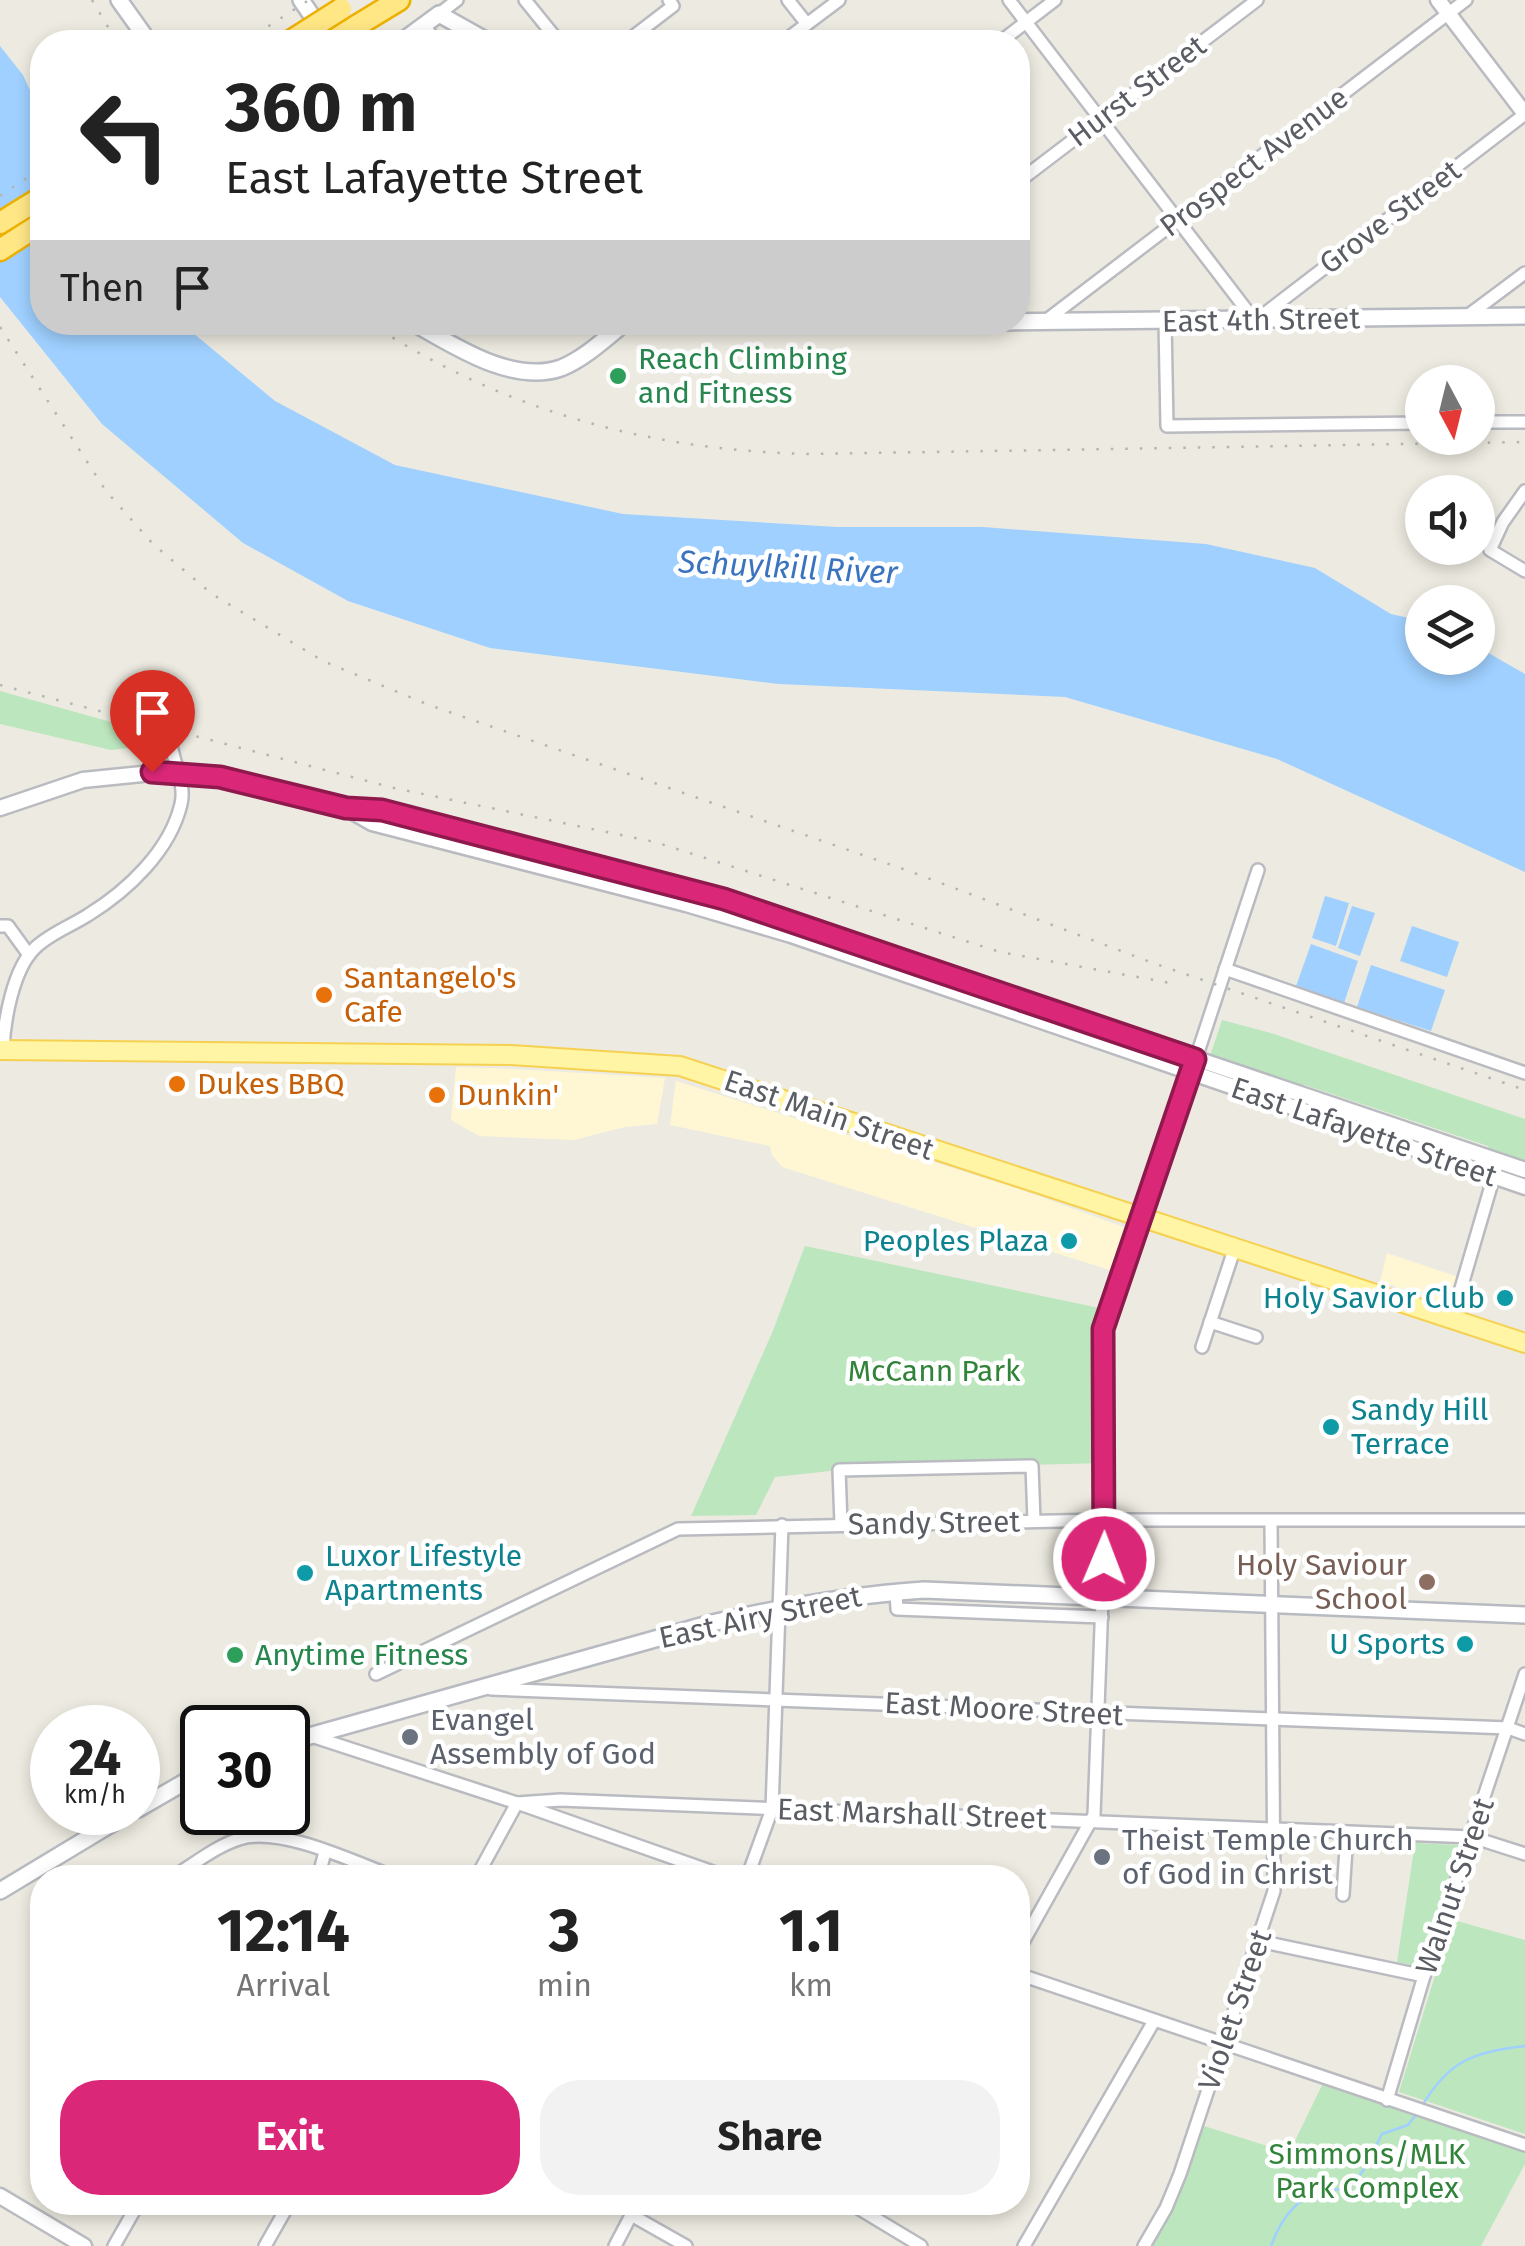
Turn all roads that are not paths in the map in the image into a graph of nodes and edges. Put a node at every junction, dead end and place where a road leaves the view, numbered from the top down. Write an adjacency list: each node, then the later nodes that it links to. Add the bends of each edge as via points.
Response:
1 (119, 0): 20 (main road)
2 (301, 0): 22 (main road)
3 (399, 0): 23 (highway)
4 (457, 0): 16 (street)
5 (525, 0): 27 (street)
6 (788, 0): 18 (street)
7 (839, 0): 18 (street)
8 (1009, 0): 17 (street)
9 (1056, 0): 17 (street)
10 (1257, 0): 32 (street, Hurst Street)
11 (1438, 0): 15 (street)
12 (1466, 0): 15 (street, Prospect Avenue)
13 (671, 3): 28 (street)
14 (349, 5): 21 (highway, bridge)
15 (1448, 13): 31 (street); 35 (street, Prospect Avenue)
16 (439, 14): 19 (main road); 26 (main road)
17 (1026, 22): 30 (street); 32 (street)
18 (808, 24): 29 (street)
19 (424, 26): 24 (main road); 25 (street)
20 (140, 30)
21 (308, 30)
22 (322, 30)
23 (350, 30)
24 (418, 30)
25 (428, 30)
26 (468, 30)
27 (549, 30)
28 (640, 30)
29 (802, 30)
30 (1016, 30)
31 (1525, 114): 42 (street, Grove Street)
32 (1101, 118): 33 (street, Hurst Street); 35 (street)
33 (1030, 173)
34 (30, 204): 36 (highway)
35 (1178, 220): 42 (street); 45 (street, Prospect Avenue)
36 (0, 223)
37 (30, 231): 38 (highway)
38 (0, 250)
39 (1525, 272): 41 (street)
40 (1525, 316): 41 (main road, East 4th Street)
41 (1466, 317): 42 (main road, East 4th Street)
42 (1256, 320): 43 (main road, East 4th Street)
43 (1165, 322): 45 (main road, East 4th Street); 50 (street, via 1167,426)
44 (1030, 323): 45 (main road, East 4th Street)
45 (1042, 324)
46 (436, 335): 47 (main road, via 514,369 548,371)
47 (609, 335)
48 (1495, 422): 49 (street)
49 (1525, 422)
50 (1405, 423)
51 (1525, 491): 52 (street, via 1490,550)
52 (1525, 572)
53 (169, 686): 54 (street)
54 (168, 716)
55 (171, 743): 59 (street, via 181,805 145,869)
56 (0, 808): 62 (street, East Lafayette Street, bridge, via 83,780 152,772 382,810 724,899)
57 (1258, 870): 60 (street)
58 (0, 926): 59 (street, via 8,926)
59 (29, 955): 61 (street, via 10,1000)
60 (1226, 969): 62 (street); 63 (street)
61 (1, 1050): 67 (main road, East Main Street, via 492,1055 680,1066)
62 (1193, 1066): 64 (street, East Lafayette Street); 67 (street)
63 (1525, 1073)
64 (1496, 1168): 65 (street, East Lafayette Street); 66 (street, East Lafayette Street); 69 (street)
65 (1525, 1170)
66 (1525, 1187)
67 (1143, 1219): 68 (main road, East Main Street); 74 (street, via 1103,1329)
68 (1234, 1250): 69 (main road, East Main Street); 70 (street)
69 (1452, 1319): 72 (main road, East Main Street)
70 (1210, 1322): 71 (street); 73 (street)
71 (1256, 1337)
72 (1525, 1343)
73 (1202, 1347)
74 (1105, 1520): 76 (street, Sandy Street); 77 (street, Sandy Street); 82 (street)
75 (1525, 1520): 77 (street, Sandy Street)
76 (1034, 1521): 78 (street, Sandy Street); 78 (street, via 1032,1466 839,1470)
77 (1270, 1522): 83 (street, Violet Street)
78 (841, 1524): 79 (street, Sandy Street)
79 (782, 1526): 84 (street); 88 (street, Sandy Street, via 678,1529)
80 (896, 1592): 81 (main road, East Airy Street); 84 (main road, East Airy Street); 86 (street, via 897,1609)
81 (1070, 1596): 82 (main road, East Airy Street); 86 (street)
82 (1103, 1597): 83 (main road, East Airy Street); 87 (street)
83 (1271, 1603): 85 (main road, East Airy Street); 93 (street, Violet Street)
84 (782, 1607): 90 (main road, East Airy Street); 91 (street)
85 (1525, 1615)
86 (1068, 1616): 87 (street)
87 (1102, 1618): 92 (street)
88 (376, 1674)
89 (1525, 1674): 94 (street, Walnut Street)
90 (482, 1688): 91 (street, East Moore Street); 95 (main road, East Airy Street)
91 (777, 1699): 92 (street, East Moore Street); 99 (street)
92 (1097, 1714): 93 (street, East Moore Street); 100 (street)
93 (1273, 1720): 94 (street, East Moore Street); 101 (street, Violet Street)
94 (1508, 1728): 96 (street, East Moore Street); 104 (street, Walnut Street)
95 (310, 1734)
96 (1525, 1734)
97 (310, 1736): 98 (street, East Marshall Street)
98 (517, 1803): 99 (street, East Marshall Street); 111 (street); 112 (street)
99 (772, 1808): 100 (street, East Marshall Street); 113 (street)
100 (1091, 1822): 101 (street, East Marshall Street); 117 (street)
101 (1275, 1828): 102 (street, East Marshall Street); 118 (street, Violet Street, via 1274,1891)
102 (1347, 1832): 104 (street, East Marshall Street); 116 (street)
103 (93, 1835): 107 (main road)
104 (1472, 1837): 106 (street, East Marshall Street); 119 (street, Walnut Street)
105 (326, 1852): 108 (street, via 260,1836 240,1838); 109 (street); 110 (street)
106 (1525, 1854)
107 (43, 1865)
108 (193, 1865)
109 (322, 1865)
110 (362, 1865)
111 (483, 1865)
112 (693, 1865)
113 (752, 1865)
114 (30, 1873): 115 (main road)
115 (0, 1891)
116 (1344, 1895)
117 (1030, 1930)
118 (1259, 1941): 119 (street); 122 (street, Violet Street)
119 (1424, 1976): 123 (street, Walnut Street)
120 (1030, 1978): 121 (street)
121 (1154, 2020): 122 (street); 138 (street)
122 (1222, 2044): 123 (street); 139 (street, Violet Street, via 1180,2174)
123 (1387, 2100): 124 (street)
124 (1525, 2145)
125 (0, 2196): 126 (street)
126 (30, 2214)
127 (32, 2215): 132 (street)
128 (132, 2215): 133 (street)
129 (283, 2215): 134 (street)
130 (879, 2215): 137 (street)
131 (633, 2216): 135 (street); 136 (street)
132 (84, 2246)
133 (114, 2246)
134 (265, 2246)
135 (615, 2246)
136 (686, 2246)
137 (921, 2246)
138 (1024, 2246)
139 (1144, 2246)

